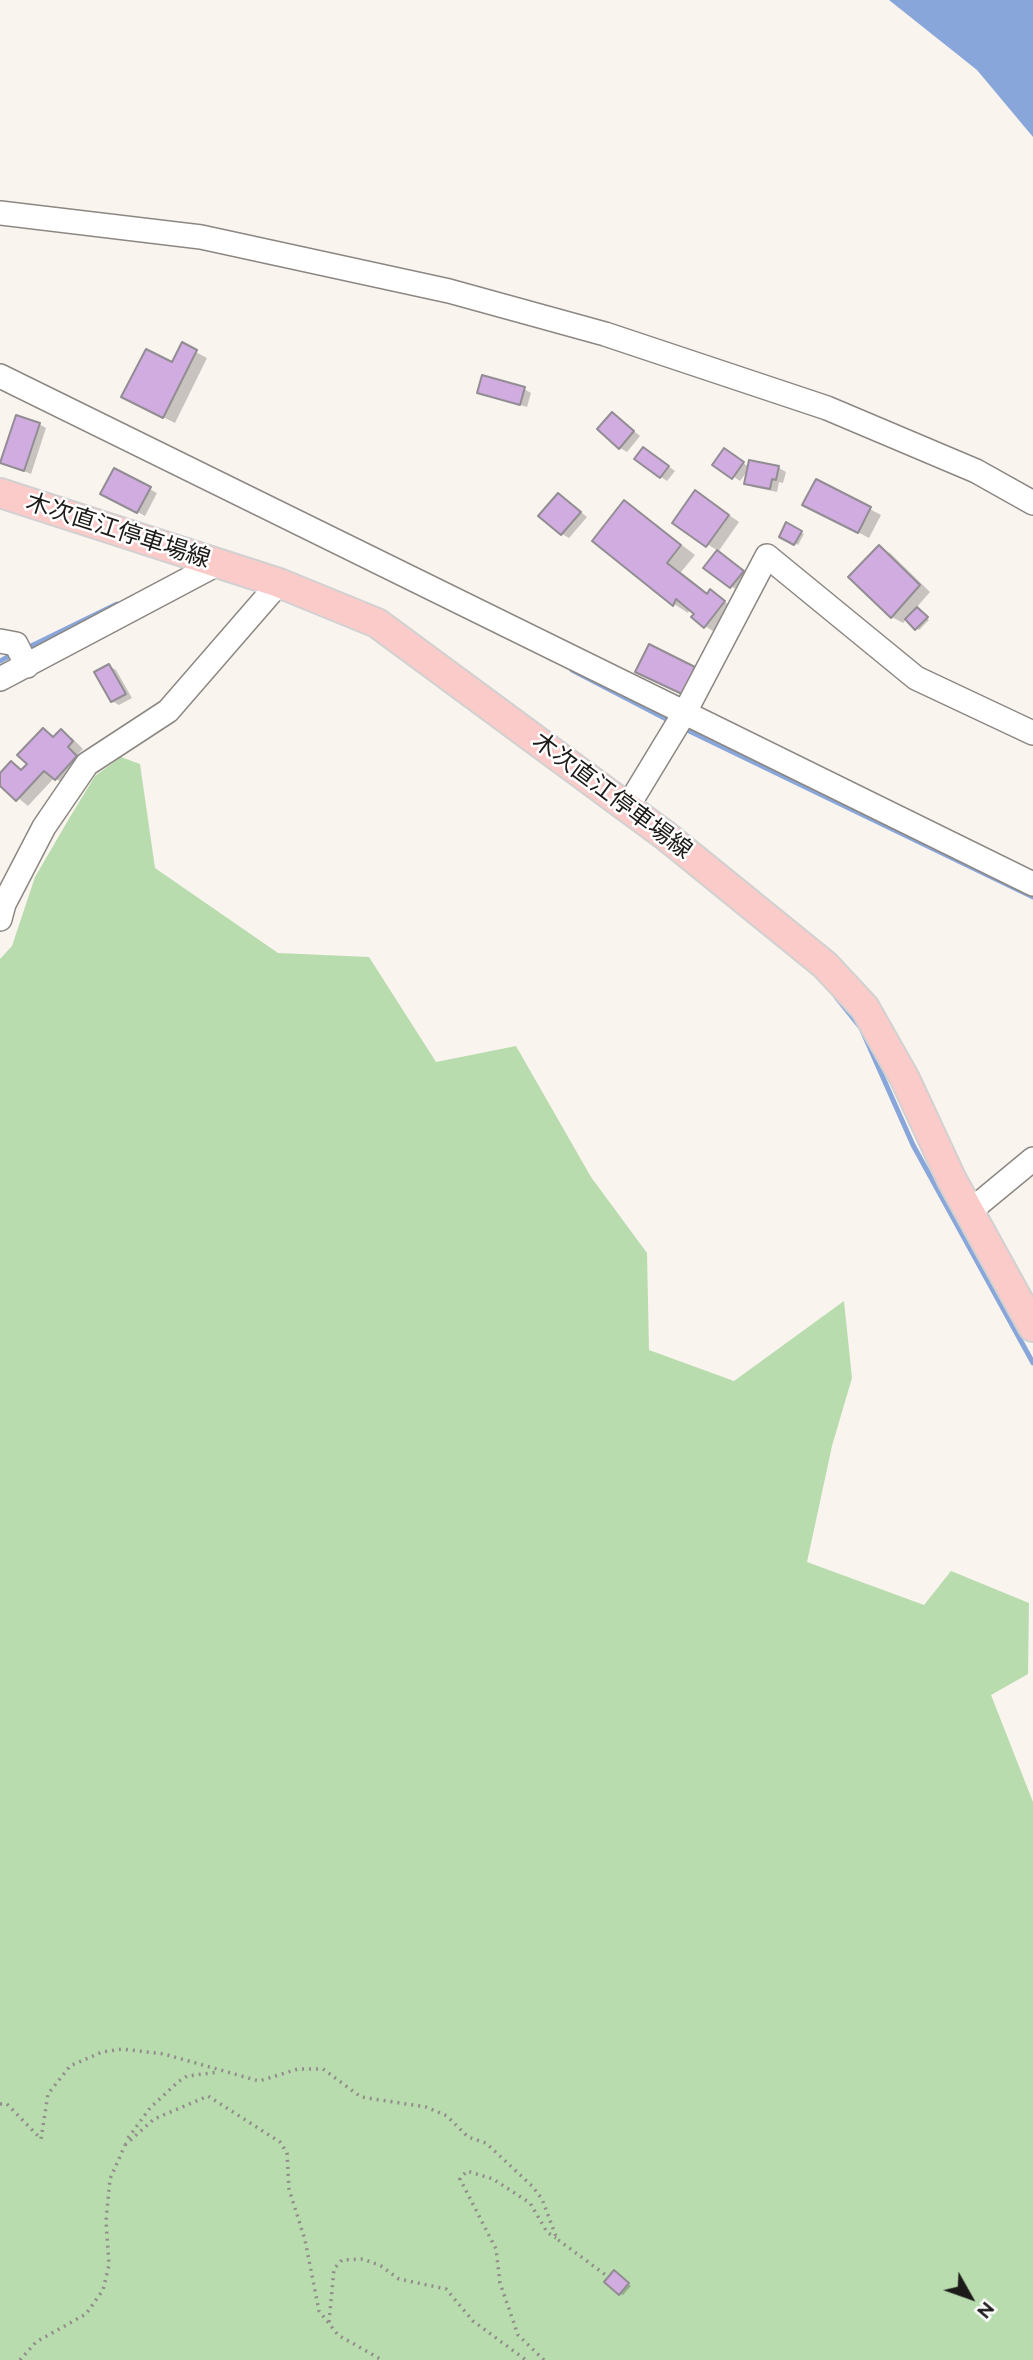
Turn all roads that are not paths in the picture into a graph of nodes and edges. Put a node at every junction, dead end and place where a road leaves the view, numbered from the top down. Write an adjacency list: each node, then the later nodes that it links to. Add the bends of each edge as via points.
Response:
1 (0, 213): 4 (street, via 201,237 449,291 605,334 827,408 976,471)
2 (0, 376): 10 (street)
3 (0, 493): 5 (main road, 木次直江停車場線)
4 (1033, 503)
5 (219, 564): 6 (main road, 木次直江停車場線); 8 (street)
6 (279, 583): 12 (main road, 木次直江停車場線, via 377,623); 14 (street, via 168,711 87,764 44,827)
7 (0, 641): 8 (street, via 16,644)
8 (27, 666): 9 (street)
9 (0, 679)
10 (685, 712): 11 (street, via 767,556 916,678); 12 (street); 13 (street)
11 (1033, 733)
12 (628, 806): 16 (main road, 木次直江停車場線, via 825,965 865,1008)
13 (1033, 884)
14 (0, 919)
15 (1029, 1169): 16 (street)
16 (969, 1212): 17 (main road, 木次直江停車場線)
17 (1033, 1327)

